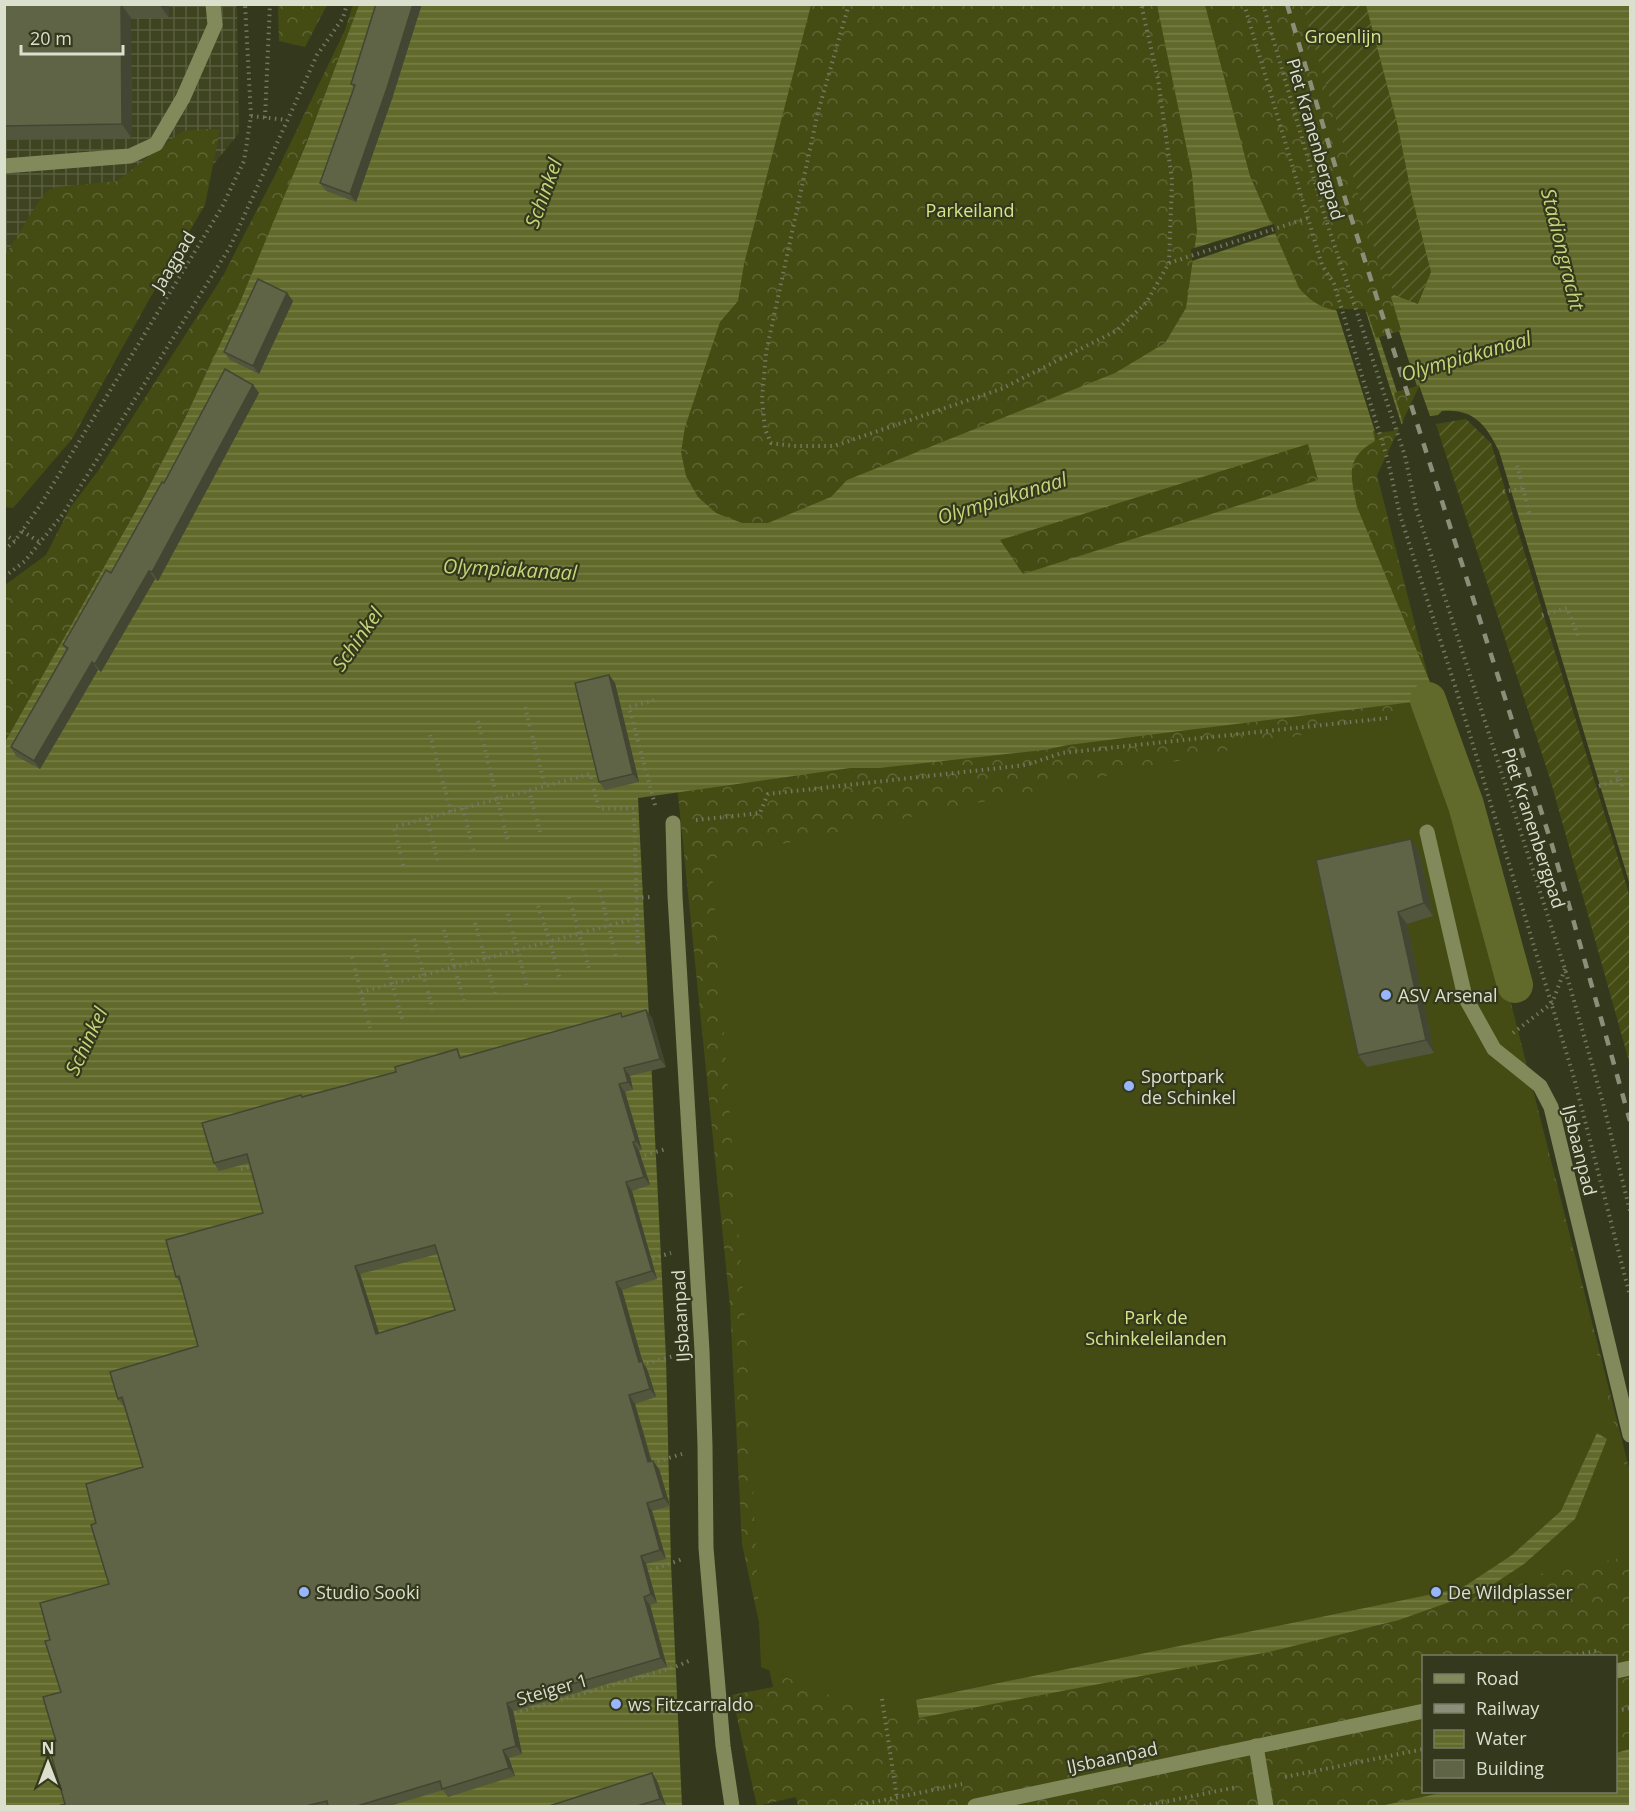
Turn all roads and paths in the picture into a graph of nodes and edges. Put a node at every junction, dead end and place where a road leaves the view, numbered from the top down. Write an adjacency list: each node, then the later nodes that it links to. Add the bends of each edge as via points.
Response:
1 (213, 4): 12 (street, via 214,25 183,98 156,144 130,156)
2 (245, 4): 9 (path, Jaagpad)
3 (270, 4): 10 (path)
4 (347, 4): 11 (path, via 343,18 317,55)
5 (849, 4): 14 (path, via 818,112 766,353 762,399 765,429 771,443 834,446 1001,389 1116,331 1146,303)
6 (1141, 4): 14 (path, via 1158,79 1172,180)
7 (1244, 4): 13 (path)
8 (1263, 4): 70 (path, Piet Kranenbergpad, via 1325,217 1405,456 1416,508)
9 (251, 116): 10 (path); 19 (path, Jaagpad, via 244,162 222,207)
10 (265, 117): 11 (path)
11 (287, 120): 22 (path, via 230,247)
12 (4, 166)
13 (1308, 218): 14 (path); 78 (path, via 1322,265 1334,284 1388,461 1400,514)
14 (1169, 263)
15 (1517, 465): 16 (path)
16 (1523, 488): 17 (path); 18 (path)
17 (1503, 492)
18 (1530, 516)
19 (22, 531): 21 (path, Jaagpad); 22 (path)
20 (4, 534): 21 (path)
21 (15, 541): 23 (path, Jaagpad)
22 (41, 543): 24 (path)
23 (4, 550)
24 (4, 578)
25 (1542, 615): 26 (path, via 1568,608)
26 (1578, 636)
27 (658, 699): 38 (path, via 629,707)
28 (525, 707): 34 (path)
29 (1388, 718): 43 (path, via 1062,753 1026,765 768,794 760,813)
30 (478, 721): 39 (path)
31 (430, 735): 41 (path)
32 (1615, 768): 33 (path)
33 (1620, 779): 35 (path); 37 (path)
34 (545, 786): 36 (path); 53 (path, via 590,774 599,809 634,808)
35 (1599, 786)
36 (529, 790): 39 (path); 44 (path)
37 (1624, 790)
38 (652, 797)
39 (498, 799): 40 (path); 46 (path)
40 (463, 808): 41 (path); 47 (path)
41 (451, 812): 42 (path)
42 (427, 818): 48 (path); 49 (path, via 394,827)
43 (673, 823): 105 (street, IJsbaanpad, via 702,1351 706,1548)
44 (540, 832)
45 (1427, 832): 82 (street, IJsbaanpad, via 1465,997)
46 (508, 842)
47 (474, 852)
48 (438, 861)
49 (404, 869)
50 (600, 890): 58 (path)
51 (569, 897): 69 (path)
52 (653, 897): 53 (path)
53 (636, 898): 56 (path)
54 (538, 906): 61 (path)
55 (508, 914): 63 (path)
56 (637, 918): 58 (path); 64 (path)
57 (475, 923): 66 (path)
58 (609, 926): 61 (path); 67 (path)
59 (444, 930): 68 (path)
60 (414, 939): 71 (path)
61 (550, 941): 63 (path); 72 (path)
62 (382, 948): 73 (path)
63 (517, 950): 66 (path); 74 (path)
64 (638, 951)
65 (352, 957): 75 (path)
66 (486, 958): 68 (path); 76 (path)
67 (616, 958)
68 (454, 967): 71 (path); 77 (path)
69 (589, 969)
70 (1565, 969): 78 (path); 87 (path, Piet Kranenbergpad)
71 (423, 975): 73 (path); 79 (path)
72 (559, 977)
73 (392, 984): 75 (path); 80 (path)
74 (527, 986)
75 (361, 992): 81 (path)
76 (495, 994)
77 (464, 1001)
78 (1552, 1003): 82 (path); 90 (path)
79 (433, 1011)
80 (402, 1019)
81 (370, 1028)
82 (1494, 1049): 93 (street, IJsbaanpad, via 1540,1086 1551,1107)
83 (656, 1152): 84 (path)
84 (634, 1159)
85 (264, 1163): 86 (path)
86 (241, 1169)
87 (1630, 1212)
88 (661, 1255): 89 (path)
89 (638, 1262)
90 (1630, 1296)
91 (666, 1358): 92 (path)
92 (632, 1368)
93 (1630, 1435)
94 (670, 1458): 95 (path)
95 (647, 1464)
96 (671, 1564): 97 (path)
97 (637, 1574)
98 (675, 1667): 101 (path, Steiger 1)
99 (882, 1699): 103 (path)
100 (1422, 1711): 102 (street, IJsbaanpad)
101 (504, 1717)
102 (1256, 1746): 104 (street); 106 (street, IJsbaanpad)
103 (897, 1798)
104 (1266, 1803)
105 (732, 1806)
106 (975, 1806)

